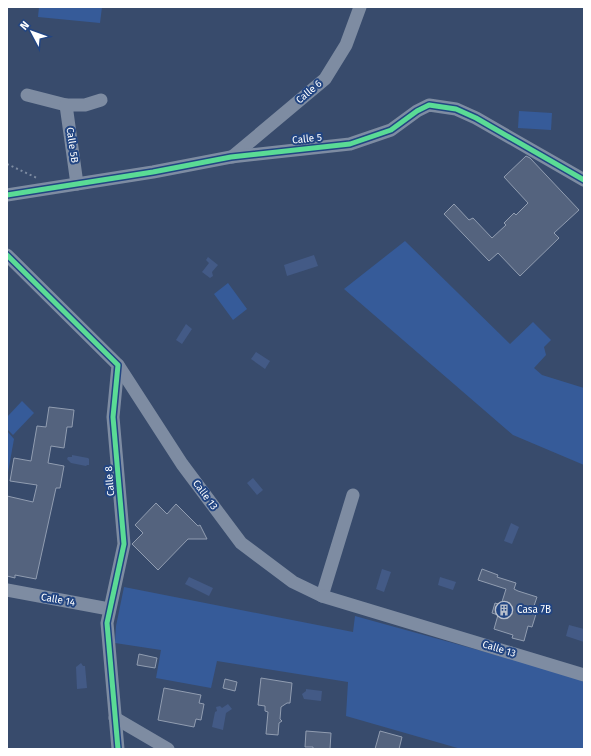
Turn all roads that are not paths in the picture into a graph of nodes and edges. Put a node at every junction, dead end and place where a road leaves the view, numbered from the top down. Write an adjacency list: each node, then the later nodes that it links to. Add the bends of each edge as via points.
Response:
1 (360, 7): 5 (street, Calle 6, via 346,45 325,79)
2 (27, 95): 4 (street)
3 (102, 100): 4 (street, via 85,105)
4 (66, 105): 7 (street, Calle 5B)
5 (231, 157): 6 (street, Calle 5, via 350,144 391,130 429,105 456,108); 7 (street, Calle 5)
6 (584, 180)
7 (77, 184): 8 (street, Calle 5)
8 (7, 196)
9 (7, 255): 10 (street)
10 (118, 365): 13 (street, Calle 13, via 182,464 241,543 293,582); 14 (street, Calle 8, via 113,416 124,544)
11 (353, 495): 13 (street)
12 (7, 590): 14 (street, Calle 14)
13 (322, 596): 15 (street, Calle 13)
14 (109, 609): 16 (street, Calle 8, via 107,622)
15 (584, 675)
16 (115, 718): 17 (street, Calle 8); 18 (street)
17 (118, 749)
18 (168, 749)

